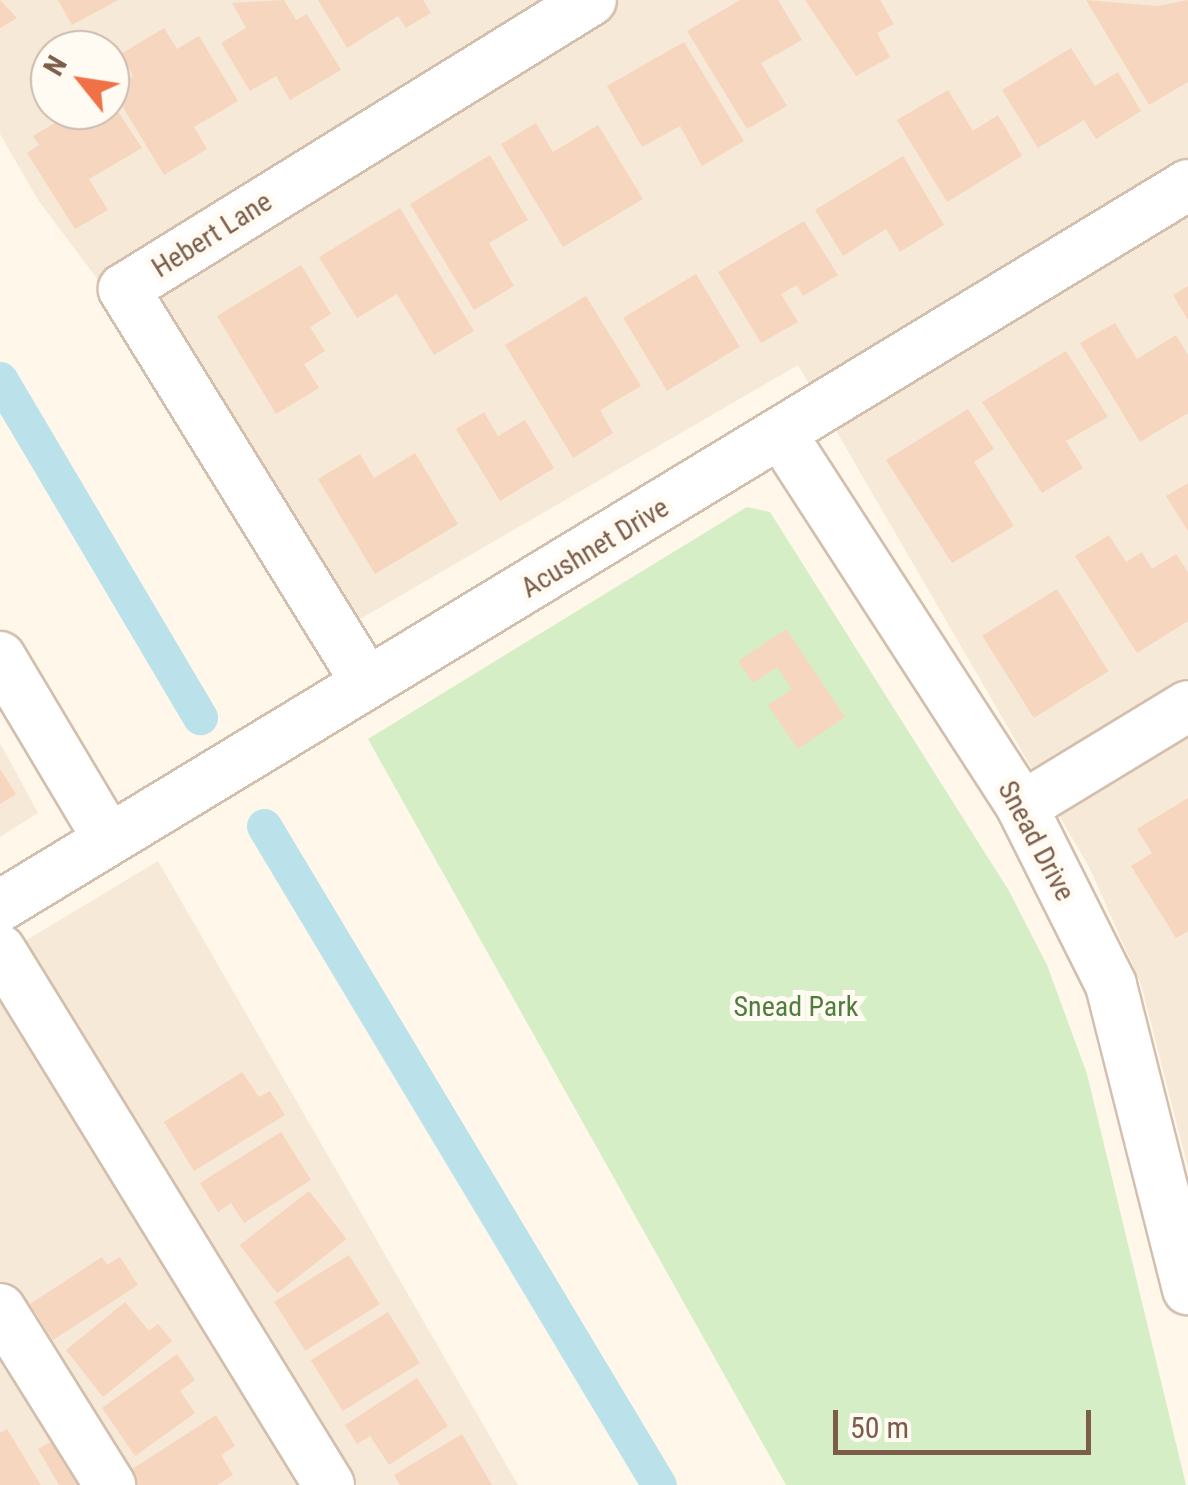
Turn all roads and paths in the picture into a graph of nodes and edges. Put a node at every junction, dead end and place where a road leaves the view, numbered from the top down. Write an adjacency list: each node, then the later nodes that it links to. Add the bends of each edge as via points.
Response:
1 (592, 0): 5 (street, Hebert Lane, via 124,289)
2 (1188, 185): 3 (street, Acushnet Drive)
3 (783, 437): 5 (street, Acushnet Drive); 7 (street, Snead Drive)
4 (0, 657): 8 (street)
5 (367, 683): 8 (street, Acushnet Drive)
6 (1188, 706): 7 (street)
7 (1022, 806): 11 (street, Snead Drive, via 1111,985)
8 (108, 838): 9 (street, Acushnet Drive)
9 (0, 906)
10 (0, 950): 15 (street)
11 (1177, 1191): 12 (street, Snead Drive)
12 (1188, 1289)
13 (0, 1309): 14 (street)
14 (110, 1485)
15 (328, 1485)

